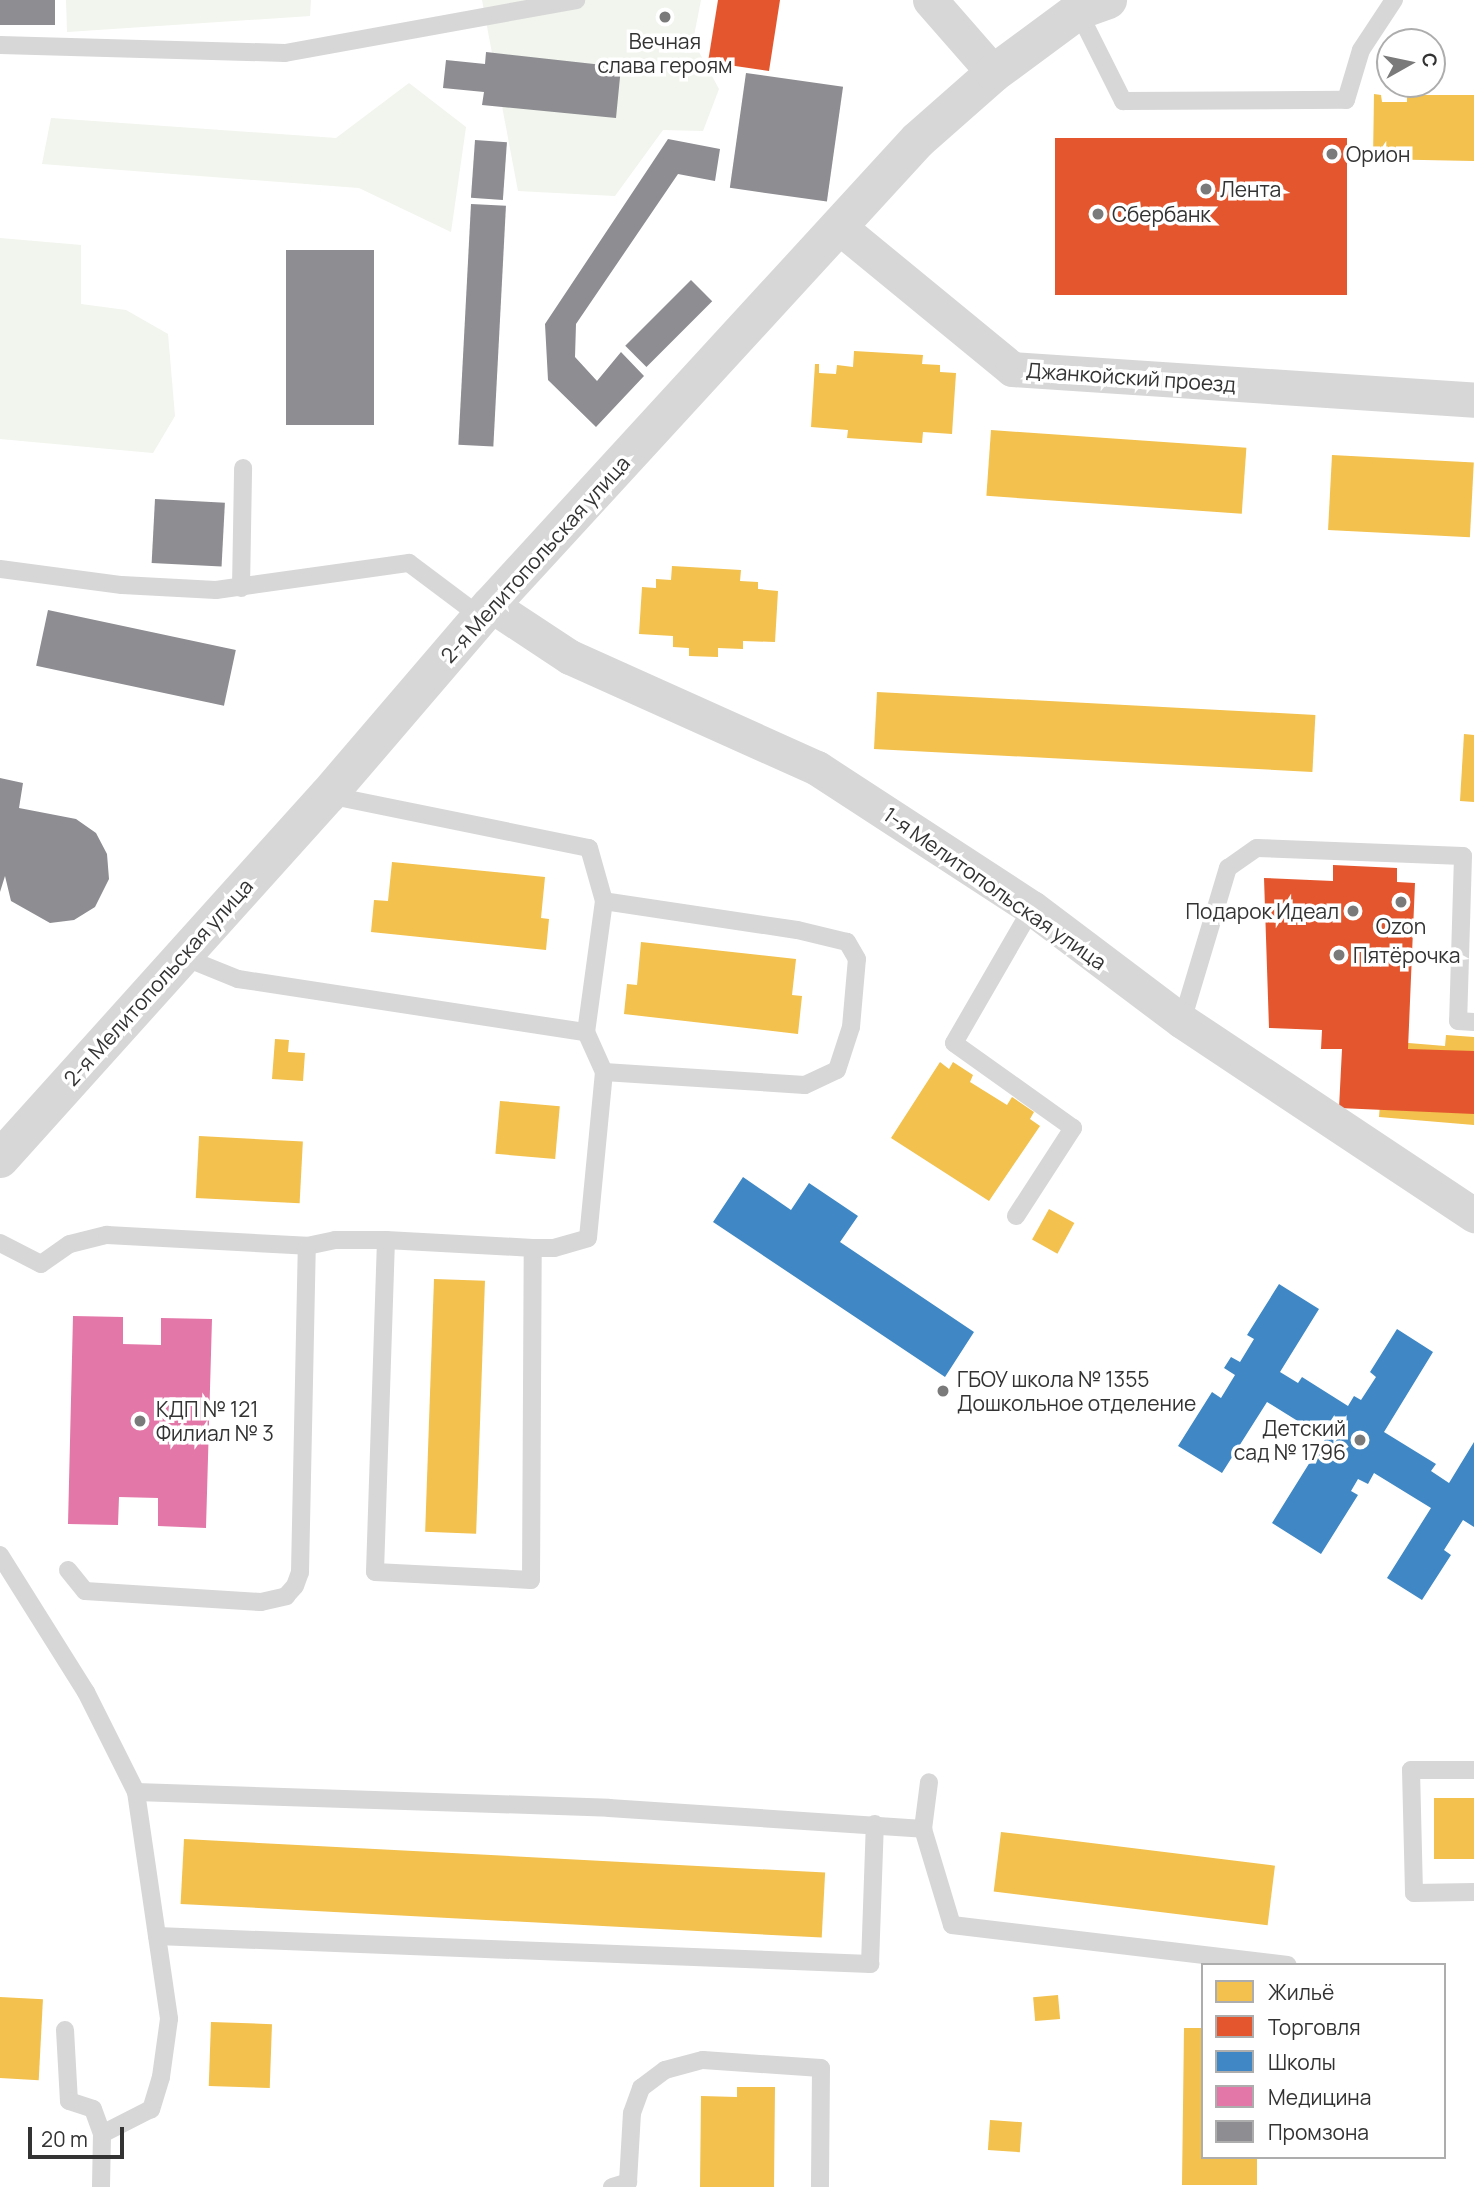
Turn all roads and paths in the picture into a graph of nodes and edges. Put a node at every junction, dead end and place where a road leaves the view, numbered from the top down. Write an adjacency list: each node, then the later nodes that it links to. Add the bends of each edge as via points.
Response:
1 (576, 0): 5 (lane, via 285,53)
2 (930, 0): 6 (street)
3 (1394, 0): 4 (lane, via 1362,50 1346,100 1123,101)
4 (1093, 6): 6 (street, 2-я Мелитопольская улица)
5 (0, 45)
6 (994, 73): 7 (street, 2-я Мелитопольская улица, via 918,140)
7 (838, 226): 8 (street, Джанкойский проезд, via 1012,369); 12 (street, 2-я Мелитопольская улица)
8 (1474, 400)
9 (243, 468): 11 (lane)
10 (0, 569): 11 (lane, via 122,586)
11 (241, 588): 12 (lane, via 409,563)
12 (486, 611): 13 (street, 2-я Мелитопольская улица); 15 (street, 1-я Мелитопольская улица, via 570,657 817,768)
13 (328, 795): 14 (lane, via 589,848); 16 (street, 2-я Мелитопольская улица)
14 (604, 901): 19 (lane); 20 (lane, via 797,930 847,942 857,959 851,1027 837,1070 805,1085)
15 (1032, 908): 17 (street, 1-я Мелитопольская улица); 23 (lane, via 954,1043 1073,1128)
16 (181, 956): 19 (lane, via 237,979); 21 (street, 2-я Мелитопольская улица)
17 (1182, 1020): 18 (lane, via 1228,868 1256,848 1463,856 1458,1021); 22 (street, 1-я Мелитопольская улица)
18 (1474, 1022)
19 (586, 1032): 20 (lane)
20 (604, 1072): 27 (lane, via 589,1238 554,1248)
21 (0, 1159)
22 (1474, 1215)
23 (1016, 1216)
24 (386, 1240): 26 (lane, via 335,1240); 27 (lane); 27 (lane, via 375,1572 531,1580)
25 (0, 1244): 26 (lane, via 41,1264 71,1244 107,1235)
26 (307, 1246): 29 (lane, via 300,1572 295,1586 286,1596 261,1602 85,1591)
27 (533, 1248)
28 (0, 1555): 32 (lane, via 79,1681)
29 (68, 1570)
30 (1474, 1770): 35 (lane, via 1411,1770 1413,1893)
31 (929, 1782): 34 (lane)
32 (136, 1792): 33 (lane, via 403,1799); 36 (lane)
33 (876, 1824): 34 (lane); 36 (lane, via 870,1965)
34 (923, 1829): 37 (lane, via 952,1925)
35 (1474, 1892)
36 (157, 1936): 39 (lane, via 169,2019 162,2077 151,2109)
37 (1271, 1963)
38 (65, 2030): 39 (lane, via 69,2101 93,2109)
39 (103, 2134): 40 (lane)
40 (101, 2187)
41 (612, 2187): 42 (lane, via 628,2182 632,2113 641,2088 665,2070 703,2060 821,2068)
42 (820, 2187)

